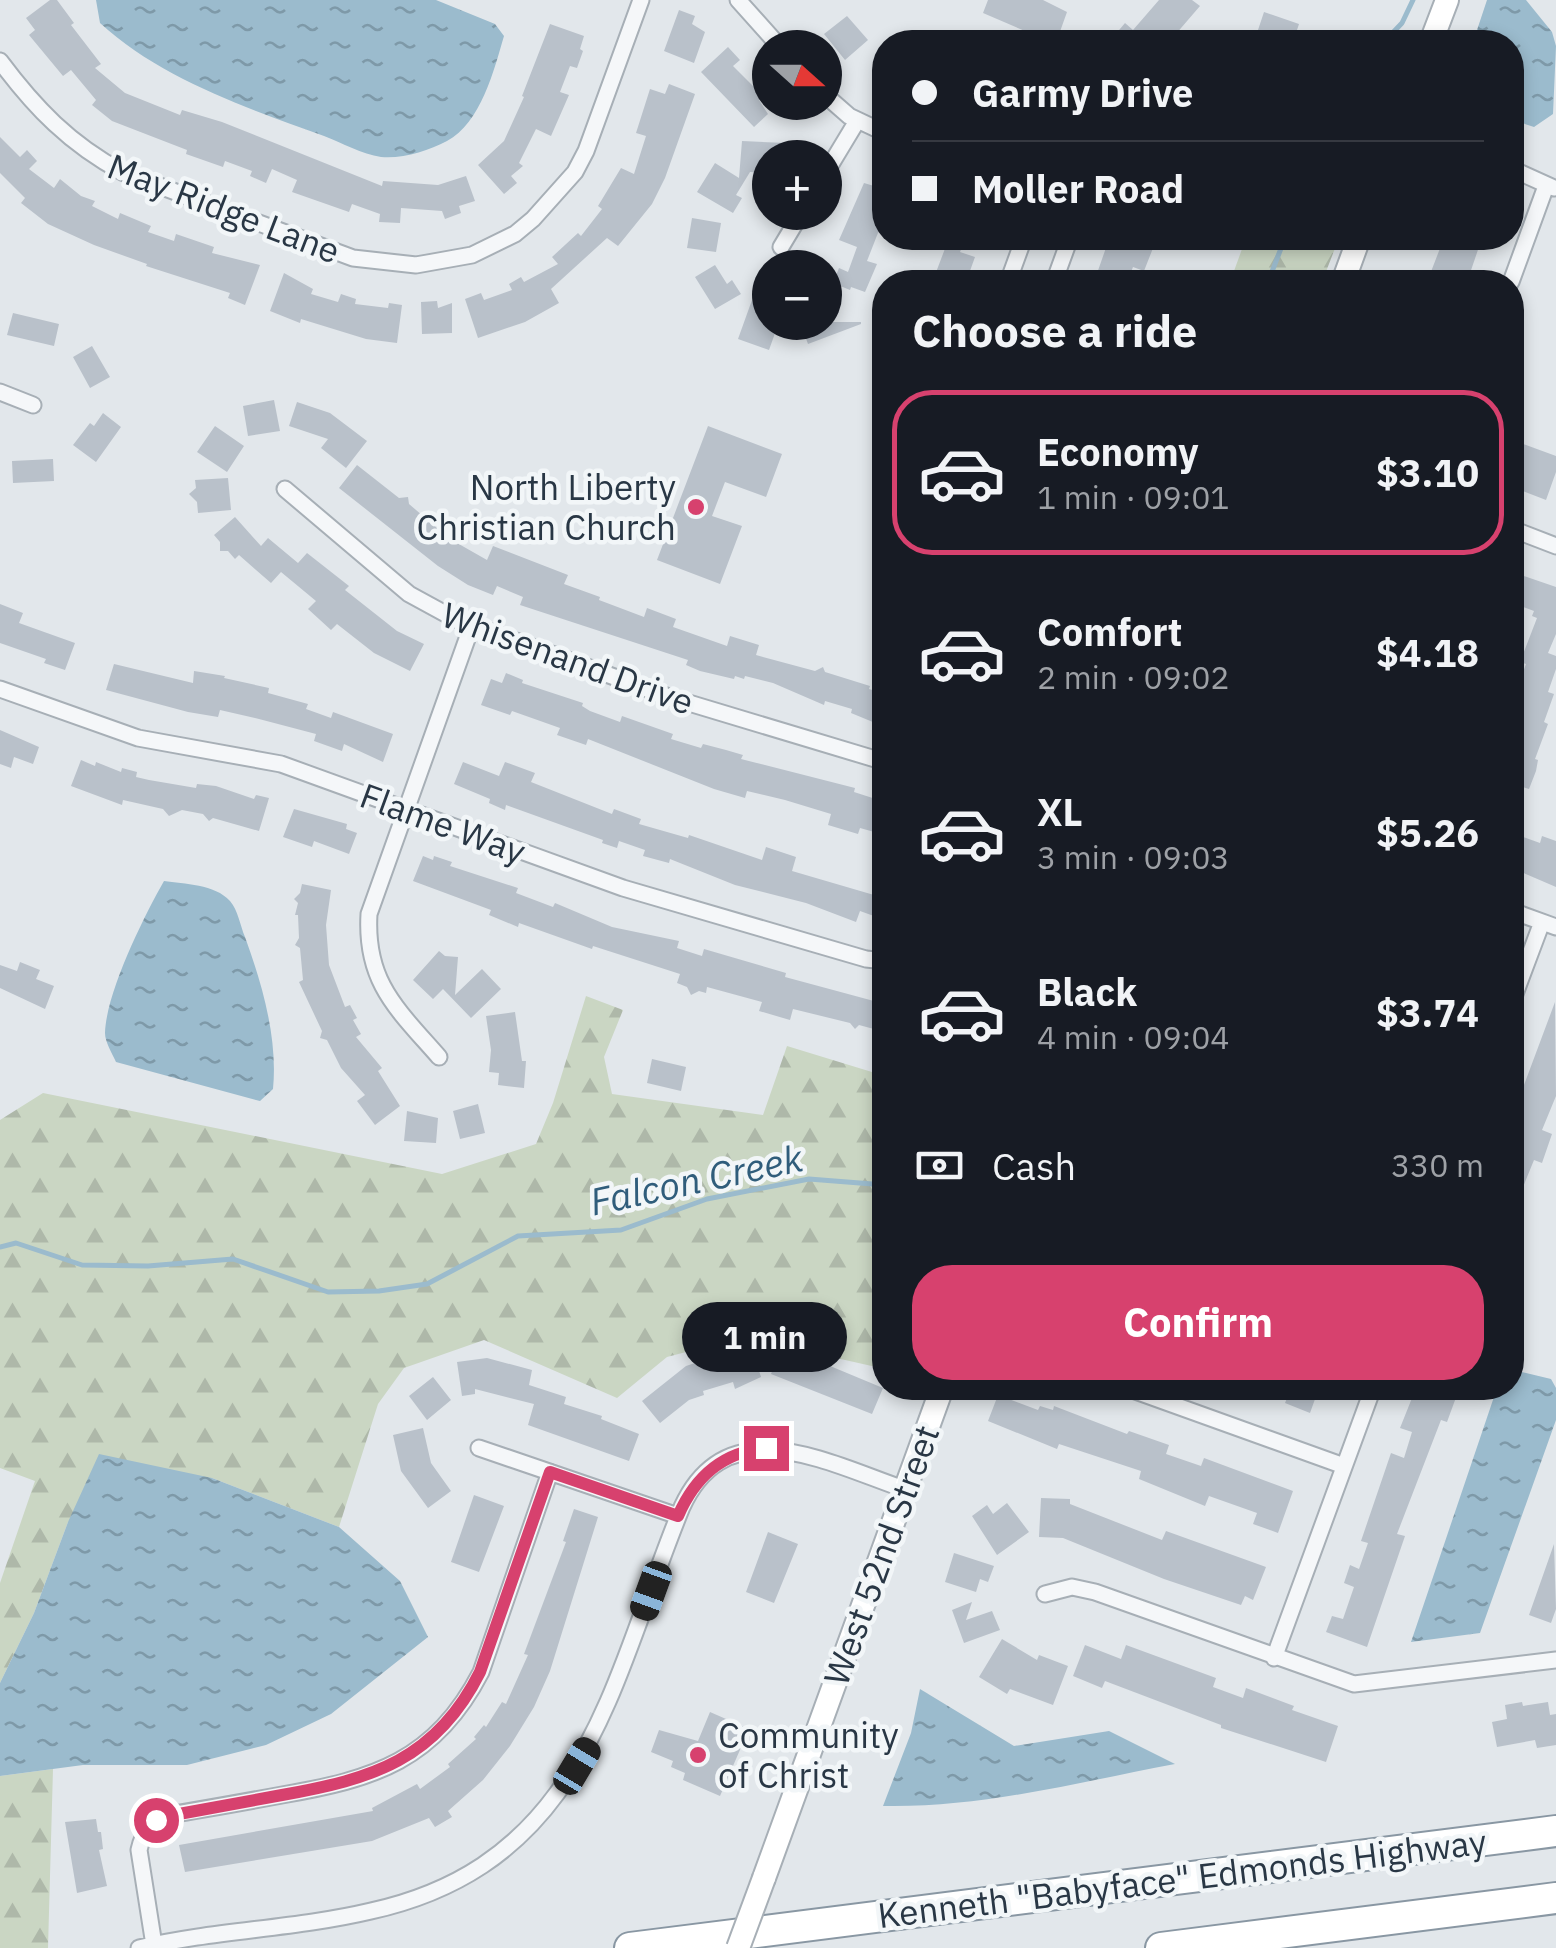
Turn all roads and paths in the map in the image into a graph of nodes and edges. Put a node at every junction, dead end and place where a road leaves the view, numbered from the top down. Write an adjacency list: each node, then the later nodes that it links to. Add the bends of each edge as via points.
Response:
1 (641, 0): 6 (street, May Ridge Lane, via 575,172 514,234 432,264 368,262 138,179 64,134)
2 (738, 0): 4 (street)
3 (1447, 0): 5 (street)
4 (765, 30)
5 (1436, 30)
6 (0, 61)
7 (842, 109): 8 (street)
8 (857, 121): 9 (street); 10 (street)
9 (872, 127)
10 (842, 146)
11 (1524, 175): 12 (street)
12 (1551, 187): 15 (street)
13 (791, 230): 14 (street)
14 (781, 247)
15 (1516, 270)
16 (0, 392): 17 (street)
17 (33, 404)
18 (285, 490): 21 (street, Whisenand Drive, via 409,594)
19 (1524, 534): 20 (street)
20 (1556, 546)
21 (472, 625): 23 (street, Whisenand Drive, via 687,703); 24 (street)
22 (0, 689): 24 (street, Flame Way, via 138,738 281,764)
23 (872, 758)
24 (404, 809): 27 (street, Flame Way, via 623,888); 29 (street, via 373,898 370,954 392,1004)
25 (1524, 915): 26 (street)
26 (1549, 924): 28 (street)
27 (872, 960)
28 (1524, 977)
29 (439, 1057)
30 (937, 1400): 36 (street, West 52nd Street)
31 (1174, 1400): 34 (street)
32 (1368, 1400): 34 (street)
33 (479, 1448): 35 (street)
34 (1344, 1466): 39 (street)
35 (550, 1472): 37 (street); 43 (street, via 487,1656 453,1716 407,1758 369,1776 154,1822 140,1850)
36 (904, 1489): 37 (street, via 796,1452 758,1448 708,1470); 45 (street, West 52nd Street, bridge)
37 (678, 1516): 43 (street, via 594,1735 553,1799 504,1848 455,1880 392,1906)
38 (1045, 1594): 39 (street, via 1072,1586 1095,1592)
39 (1274, 1658): 40 (street, via 1368,1684)
40 (1556, 1660)
41 (1556, 1830): 44 (highway, Kenneth "Babyface" Edmonds Highway)
42 (1556, 1898): 46 (highway, Kenneth "Babyface" Edmonds Highway)
43 (146, 1946)
44 (630, 1948)
45 (738, 1948)
46 (1162, 1948)

